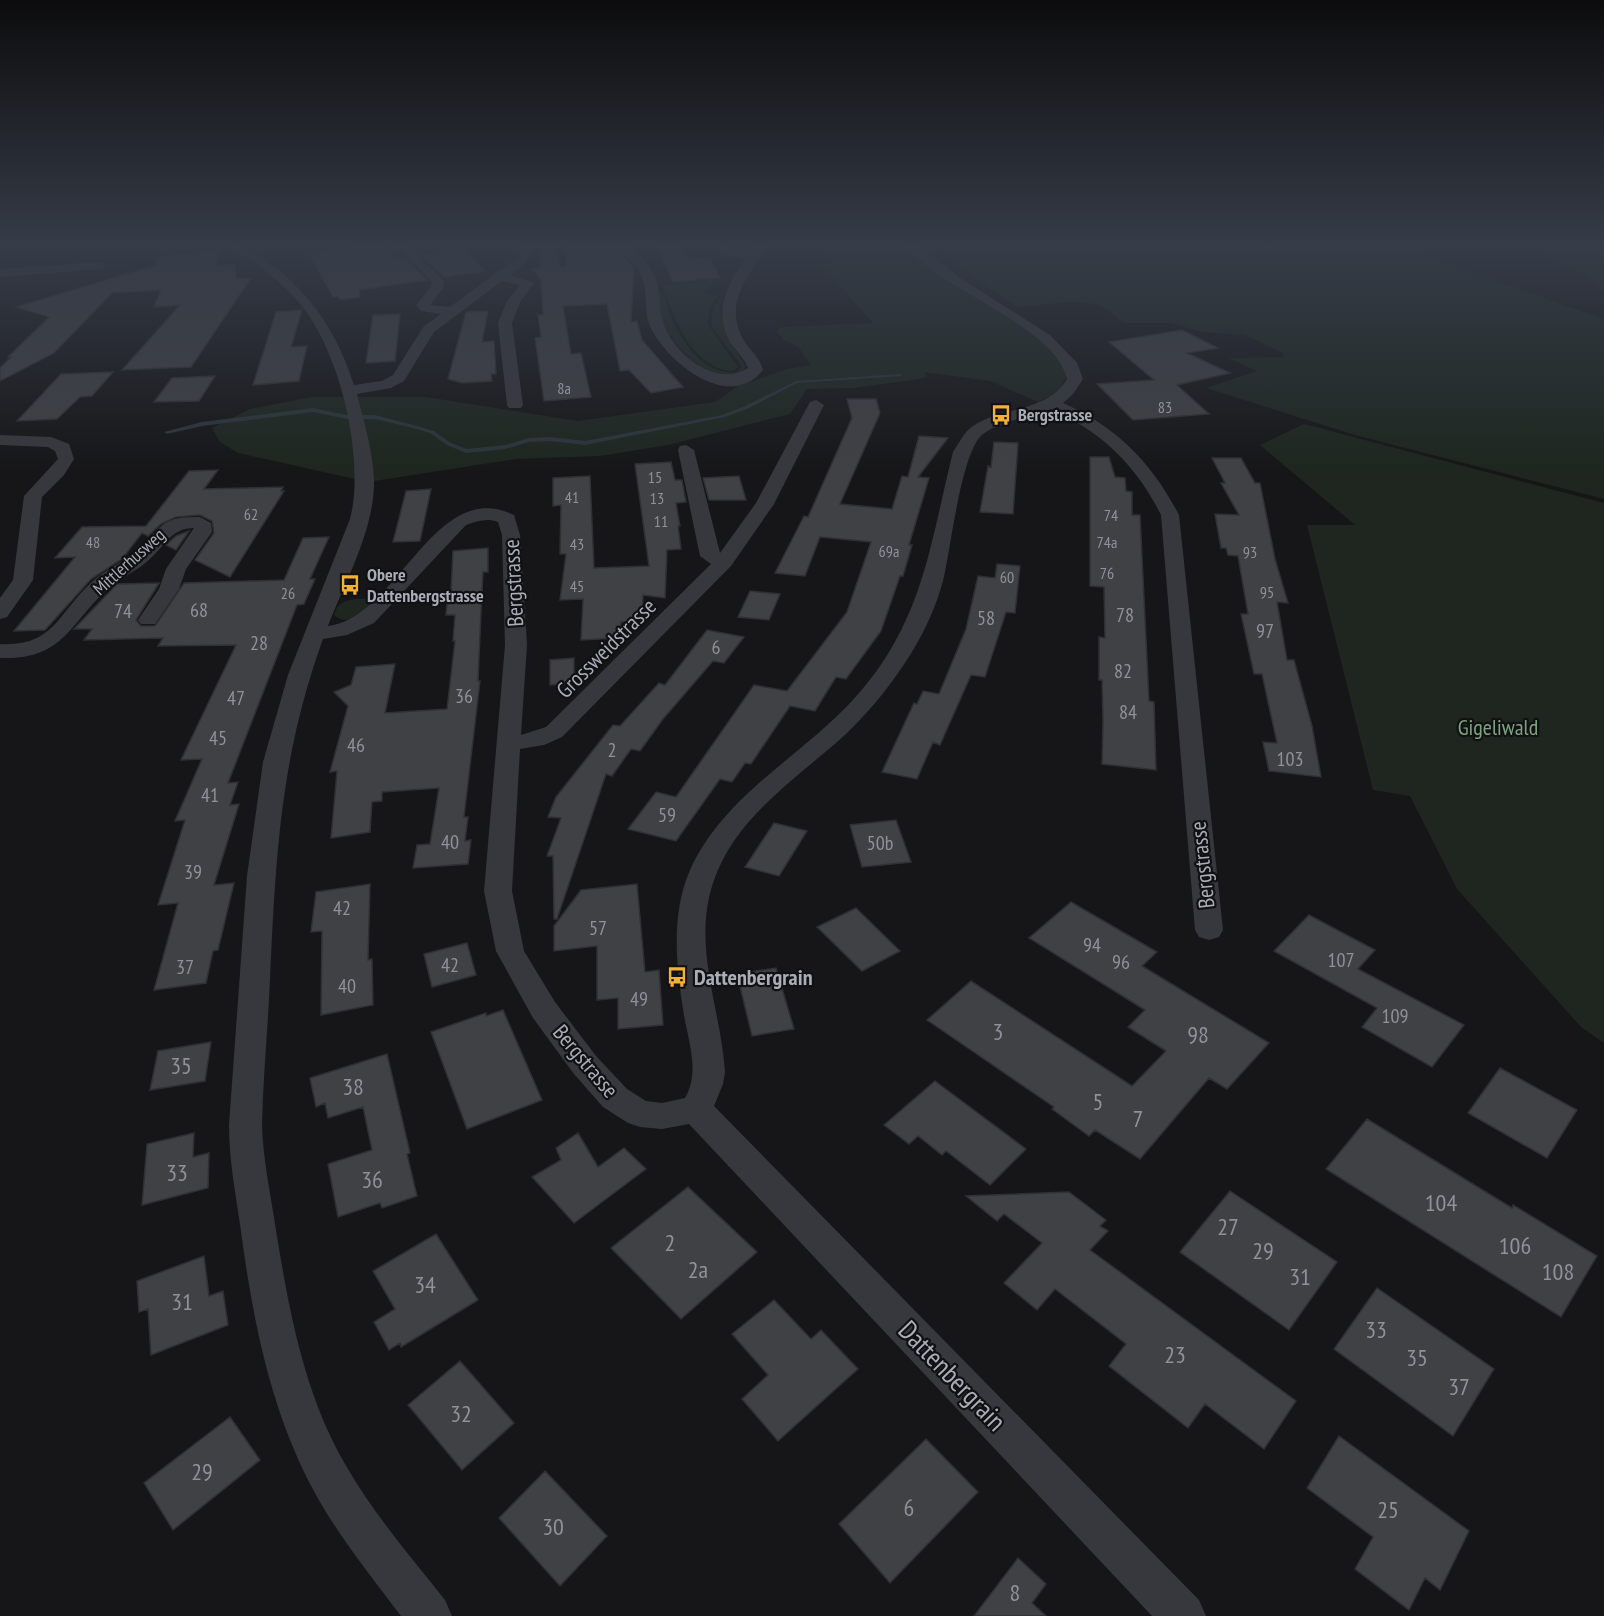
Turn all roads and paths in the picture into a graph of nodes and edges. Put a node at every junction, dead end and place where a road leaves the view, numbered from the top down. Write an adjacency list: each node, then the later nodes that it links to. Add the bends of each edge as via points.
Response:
1 (320, 321): 7 (street, via 336,348)
2 (438, 321): 7 (street, via 429,329 399,378 386,385)
3 (506, 321): 9 (street)
4 (657, 321): 5 (street, via 663,337 689,366 714,379 741,378 756,370 733,333)
5 (730, 321)
6 (1023, 321): 8 (street, via 1066,358 1075,372 1065,394)
7 (349, 390): 16 (street, via 364,475 362,504)
8 (1052, 404): 19 (street, Bergstrasse, via 1092,423 1136,458 1156,484 1170,515); 20 (street, via 991,424 977,430 970,439 961,452 927,599 906,643 859,707 750,801 723,834 704,870 697,890 691,950 710,1068 707,1093)
9 (515, 405)
10 (816, 405): 13 (street, Grossweidstrasse, via 765,504)
11 (0, 440): 14 (street, via 51,442 63,448 66,459 33,496 23,580)
12 (686, 450): 13 (street, via 710,556)
13 (724, 562): 18 (street, Grossweidstrasse, via 554,732 536,740)
14 (0, 613)
15 (148, 620): 17 (street, Mittlerhusweg, via 169,589 176,569 203,532 200,523 165,528 141,557 98,586 56,639 25,650)
16 (314, 634): 18 (street, Bergstrasse, via 340,631 367,619 459,521 480,514 505,518 511,535 516,645); 21 (street, via 286,716 267,811 246,1150 264,1268 291,1381 309,1430 329,1477)
17 (0, 651)
18 (508, 744): 20 (street, Bergstrasse, via 498,891 510,951 544,1010 615,1098 640,1113 662,1116)
19 (1209, 930)
20 (696, 1109): 22 (street, Dattenbergrain)
21 (429, 1616)
22 (1184, 1616)

